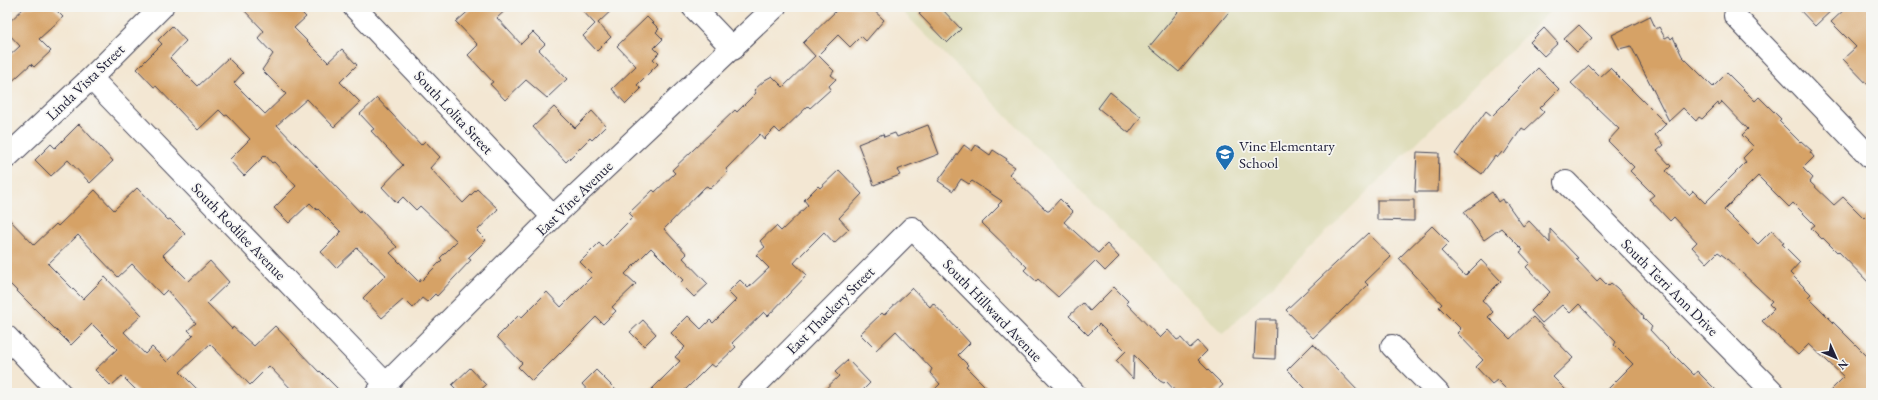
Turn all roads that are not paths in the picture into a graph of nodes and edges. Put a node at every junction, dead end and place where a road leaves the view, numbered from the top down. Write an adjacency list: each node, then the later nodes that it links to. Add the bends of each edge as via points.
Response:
1 (162, 7): 7 (street, Linda Vista Street)
2 (354, 7): 11 (street, South Lolita Street)
3 (693, 7): 6 (street)
4 (775, 7): 6 (street, East Vine Avenue)
5 (1735, 16): 9 (street)
6 (733, 48): 11 (street, East Vine Avenue)
7 (91, 78): 8 (street, Linda Vista Street); 15 (street, South Rodilee Avenue)
8 (7, 157)
9 (1871, 158)
10 (1566, 182): 20 (street, South Terri Ann Drive)
11 (553, 217): 15 (street, East Vine Avenue)
12 (912, 228): 17 (street, East Thackery Street); 18 (street, South Hillward Avenue)
13 (7, 337): 16 (street)
14 (1392, 346): 19 (street)
15 (382, 388)
16 (60, 393)
17 (748, 393)
18 (1074, 393)
19 (1438, 393)
20 (1774, 393)

